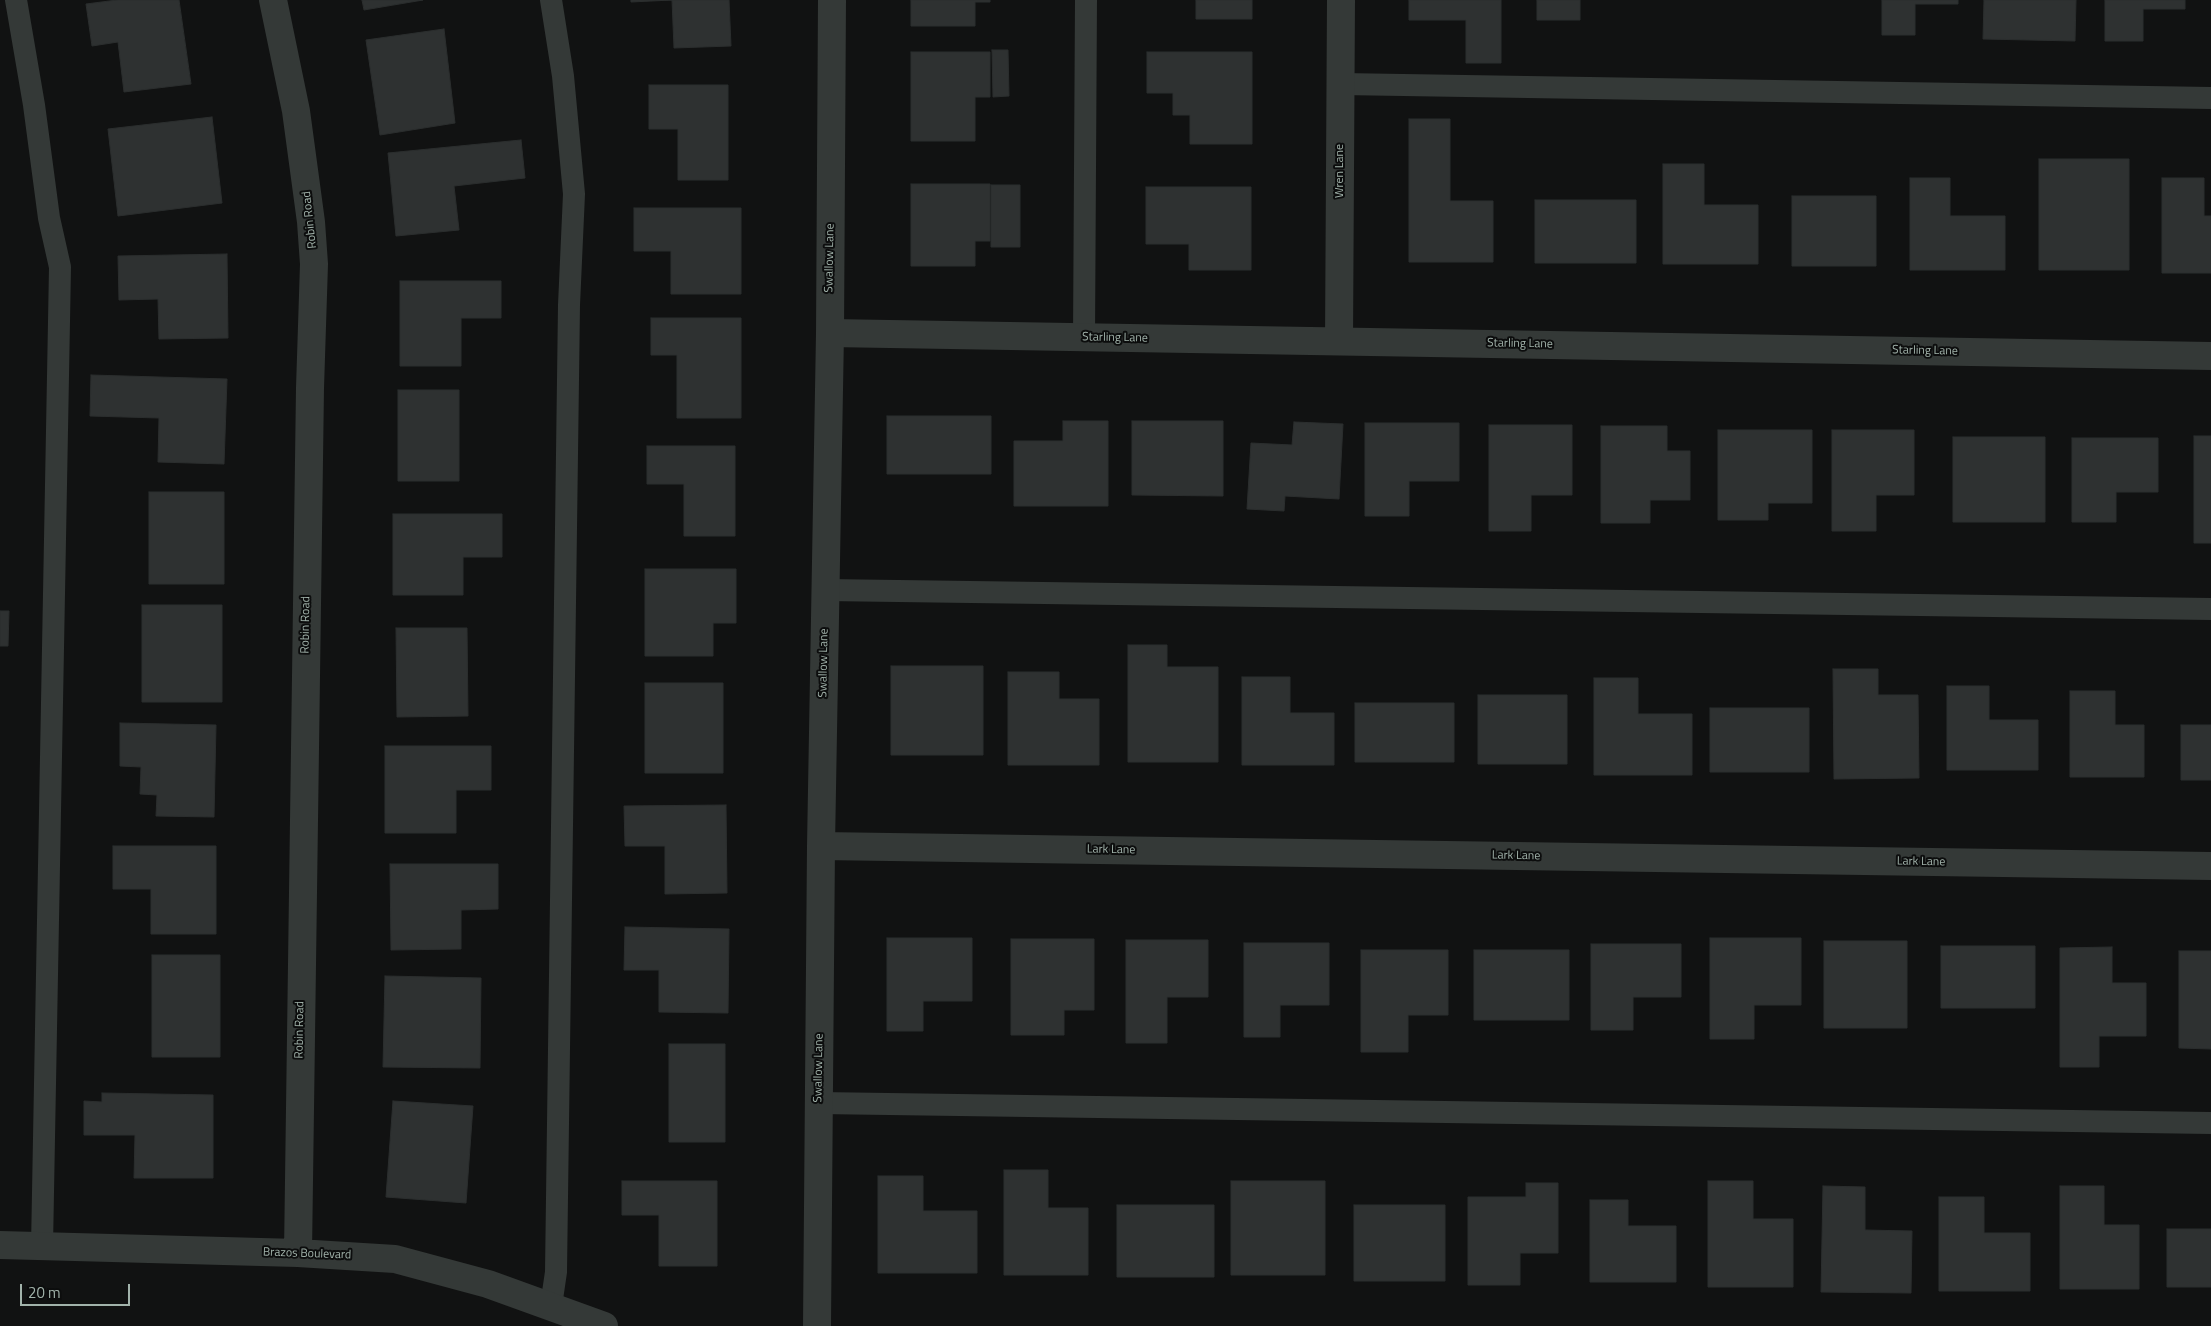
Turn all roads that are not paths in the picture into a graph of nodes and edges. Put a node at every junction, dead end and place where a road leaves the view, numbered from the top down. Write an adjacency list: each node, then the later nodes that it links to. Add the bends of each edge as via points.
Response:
1 (16, 0): 20 (lane, via 49,218 60,267)
2 (273, 0): 21 (street, Robin Road, via 296,111 314,264)
3 (552, 0): 22 (lane, via 574,194 568,305 556,1272)
4 (832, 0): 9 (street, Swallow Lane)
5 (1086, 0): 10 (lane)
6 (1342, 0): 7 (street, Wren Lane)
7 (1341, 84): 8 (lane); 11 (street, Wren Lane)
8 (2211, 98)
9 (830, 333): 10 (street, Starling Lane); 13 (street, Swallow Lane)
10 (1084, 337): 11 (street, Starling Lane)
11 (1339, 341): 12 (street, Starling Lane)
12 (2211, 356)
13 (826, 590): 14 (lane); 15 (street, Swallow Lane)
14 (2211, 609)
15 (821, 846): 16 (street, Lark Lane); 17 (street, Swallow Lane)
16 (2211, 866)
17 (819, 1103): 18 (lane); 24 (street, Swallow Lane)
18 (2211, 1124)
19 (0, 1245): 20 (street, Brazos Boulevard)
20 (42, 1246): 21 (street, Brazos Boulevard)
21 (298, 1253): 22 (street, Brazos Boulevard, via 395,1259 488,1284)
22 (550, 1306): 23 (street, Brazos Boulevard)
23 (604, 1326)
24 (817, 1326)

